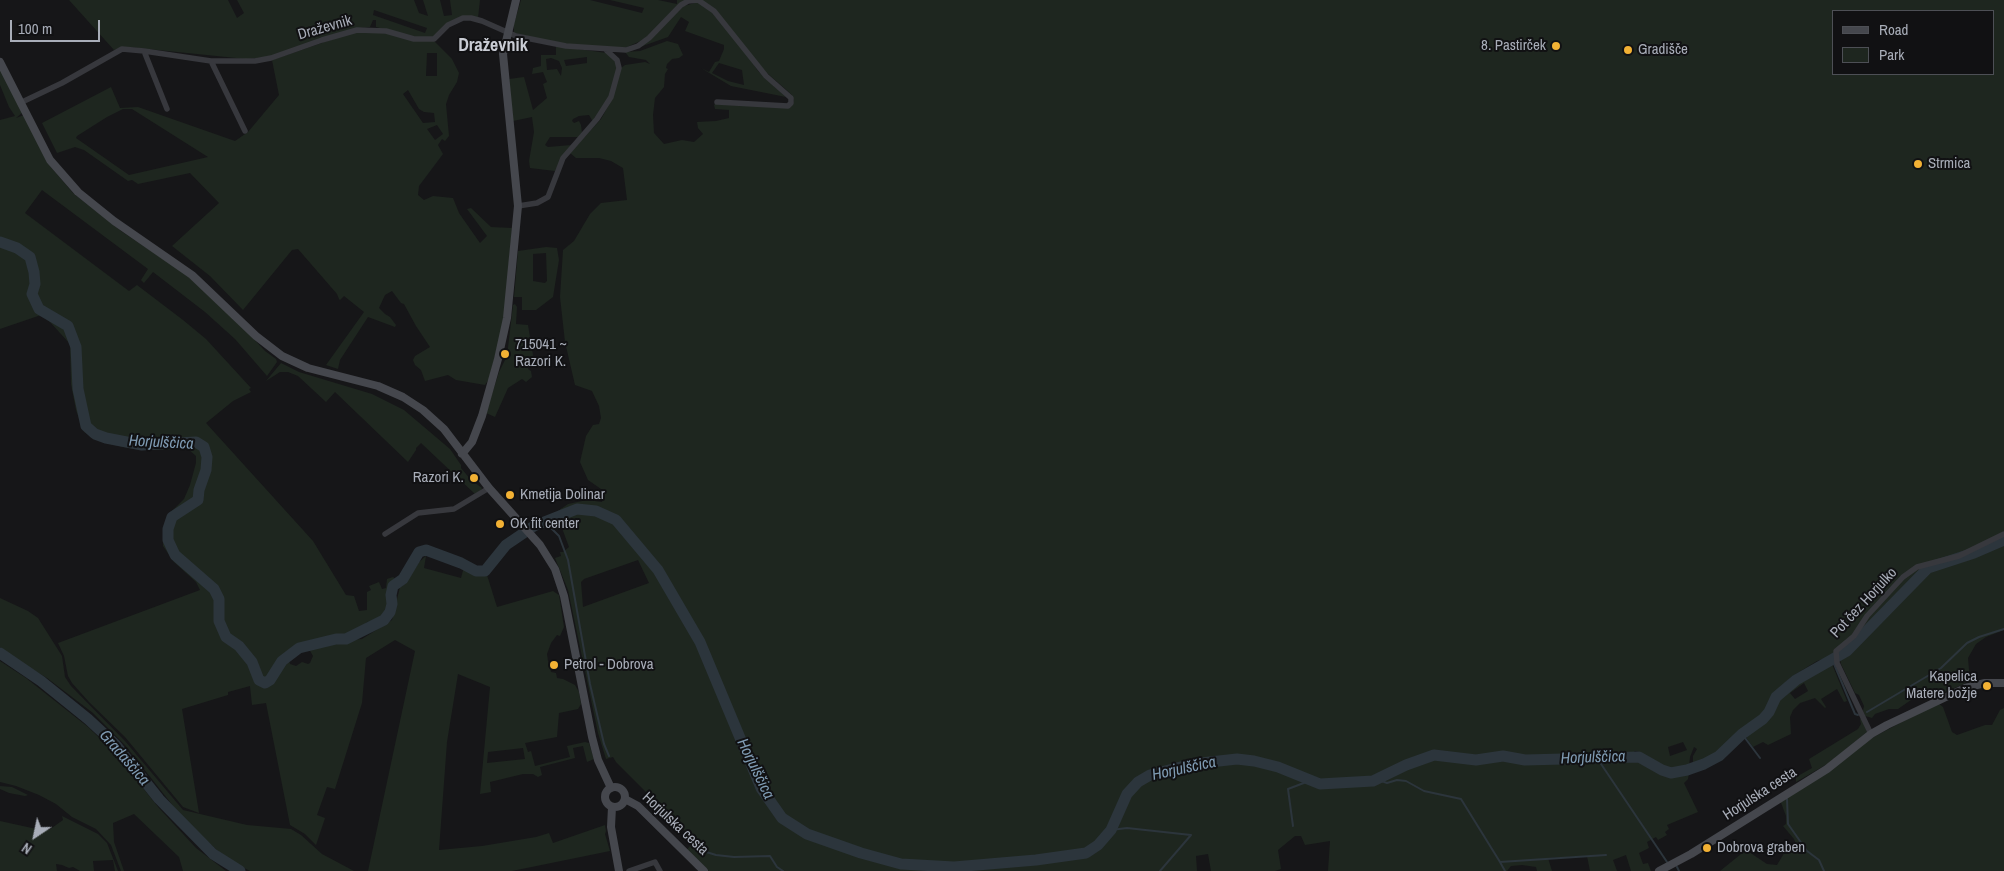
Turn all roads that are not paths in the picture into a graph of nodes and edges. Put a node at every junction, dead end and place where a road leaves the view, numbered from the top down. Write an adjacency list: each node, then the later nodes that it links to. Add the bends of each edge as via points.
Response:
1 (516, 0): 2 (street)
2 (507, 33): 3 (street, Draževnik, via 566,46); 5 (street, Draževnik, via 482,21 463,18 448,25 434,39 422,40 386,31 363,30 271,58); 11 (street, via 502,54)
3 (606, 50): 7 (street, Draževnik, via 638,46 681,5 698,0 714,11 766,76 791,98 788,106); 11 (street, via 617,60 619,68 611,97 598,119 563,158 548,196 536,203)
4 (144, 51): 5 (street, Draževnik); 8 (street, Draževnik, via 128,49 114,52); 9 (street)
5 (211, 61): 10 (street)
6 (0, 62): 8 (street)
7 (717, 102)
8 (20, 103): 12 (street, via 50,160 78,192 192,275 268,347 301,365 378,386 403,397 435,420)
9 (167, 109)
10 (245, 131)
11 (518, 206): 12 (street, via 502,342 475,436)
12 (462, 454): 13 (street)
13 (489, 488): 14 (street, via 454,509 418,513); 18 (street, via 533,537 547,556 561,585 592,736 598,760)
14 (385, 534)
15 (2004, 534): 17 (street, Pot čez Horjulko, via 1958,556 1917,567 1903,577 1867,616 1854,636 1836,651 1837,662)
16 (2004, 683): 17 (street, Horjulska cesta, via 1965,688)
17 (1871, 734): 25 (street, Horjulska cesta, via 1827,768)
18 (611, 788): 19 (street, via 621,789); 20 (street, via 605,796 606,803)
19 (625, 799): 20 (street, via 619,807); 24 (street, Horjulska cesta, via 638,806)
20 (612, 807): 21 (street, via 610,826)
21 (619, 871)
22 (629, 871): 23 (street, via 655,862)
23 (660, 871)
24 (704, 871)
25 (1659, 871)

